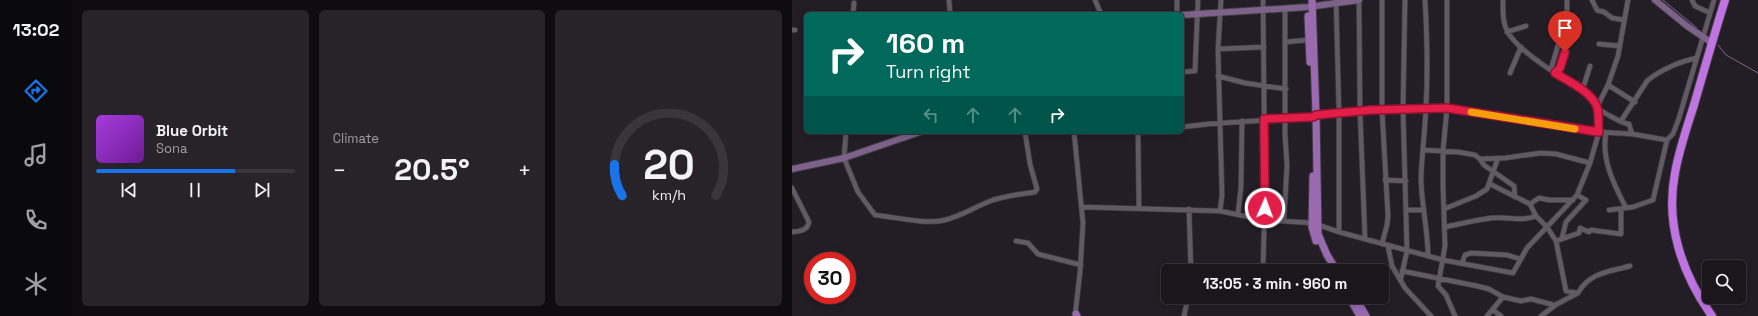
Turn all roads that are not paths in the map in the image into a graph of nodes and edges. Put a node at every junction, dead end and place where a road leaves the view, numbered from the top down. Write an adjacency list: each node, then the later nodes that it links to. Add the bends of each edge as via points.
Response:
1 (949, 0): 26 (street)
2 (1095, 0): 27 (street)
3 (1177, 0): 28 (street)
4 (1198, 0): 32 (street)
5 (1221, 0): 29 (street)
6 (1263, 0): 24 (street)
7 (1359, 0): 20 (main road); 63 (street)
8 (1382, 0): 62 (street)
9 (1405, 0): 61 (street)
10 (1425, 0): 59 (street)
11 (1447, 0): 60 (street)
12 (1503, 0): 35 (street, via 1503,16)
13 (1567, 0): 48 (street, via 1567,15)
14 (1592, 0): 33 (street, via 1596,10 1612,18)
15 (1628, 0): 33 (street)
16 (1655, 0): 36 (main road)
17 (1692, 0): 30 (street, via 1695,6)
18 (1714, 0): 30 (street)
19 (1725, 0): 39 (highway)
20 (1336, 2): 22 (main road); 64 (street)
21 (854, 3): 25 (street)
22 (1310, 4): 23 (main road); 37 (main road); 65 (main road)
23 (1285, 8): 24 (main road); 38 (street)
24 (1263, 10): 29 (main road); 42 (street)
25 (853, 12)
26 (950, 12)
27 (1099, 12)
28 (1177, 12)
29 (1221, 13): 32 (main road); 44 (street)
30 (1710, 13): 36 (street)
31 (1184, 15): 32 (main road)
32 (1198, 15): 49 (street, via 1195,71)
33 (1624, 20): 41 (street)
34 (1526, 26): 35 (street)
35 (1508, 32): 43 (street)
36 (1702, 37): 39 (main road); 46 (street)
37 (1308, 40): 38 (street); 65 (main road)
38 (1285, 42): 55 (street)
39 (1712, 43): 151 (highway, via 1678,158 1672,193 1672,212 1677,246 1684,266)
40 (1599, 44): 41 (street)
41 (1620, 46): 53 (street)
42 (1264, 47): 44 (street); 54 (street)
43 (1521, 47): 48 (street); 50 (street)
44 (1218, 49): 52 (street)
45 (1565, 52): 51 (street, via 1560,68)
46 (1697, 58): 57 (street, via 1652,76); 80 (street, via 1679,118 1673,134)
47 (1590, 66): 56 (street)
48 (1551, 69): 51 (street)
49 (1184, 72)
50 (1510, 73)
51 (1555, 73): 56 (street)
52 (1218, 76): 54 (street); 70 (street)
53 (1608, 85): 57 (street); 58 (street)
54 (1264, 86): 55 (street); 67 (street)
55 (1286, 89): 66 (street)
56 (1582, 90): 58 (street)
57 (1635, 102): 69 (street)
58 (1597, 107): 69 (street); 72 (street)
59 (1426, 108): 60 (street); 61 (street); 81 (street)
60 (1447, 108): 72 (street); 82 (street)
61 (1403, 109): 62 (street); 90 (street)
62 (1382, 110): 63 (street); 89 (street)
63 (1360, 111): 64 (street); 116 (street)
64 (1339, 112): 65 (street); 114 (street)
65 (1315, 116): 66 (street); 110 (main road)
66 (1286, 117): 67 (street); 109 (street)
67 (1264, 119): 68 (street); 108 (street)
68 (1242, 121): 70 (street); 106 (street, via 1242,180)
69 (1621, 121): 79 (street, via 1628,124)
70 (1219, 123): 71 (street); 105 (street, via 1222,195)
71 (1184, 127)
72 (1599, 132): 73 (street); 86 (street)
73 (1606, 133): 79 (street); 98 (street, via 1603,147 1606,162)
74 (846, 134): 83 (street)
75 (914, 134): 83 (main road)
76 (1025, 134): 83 (street, via 1035,192 992,201 944,221 923,222 875,215 858,192)
77 (1074, 134): 96 (street)
78 (1138, 134): 97 (street)
79 (1632, 134): 80 (street)
80 (1667, 140): 98 (street, via 1653,200)
81 (1423, 150): 82 (street); 103 (street, via 1421,178)
82 (1443, 151): 85 (street, via 1467,153); 100 (street)
83 (844, 158): 87 (main road)
84 (1498, 158): 85 (street); 86 (street, via 1541,153 1556,154); 88 (street)
85 (1480, 159): 88 (street)
86 (1590, 163): 94 (street)
87 (792, 169)
88 (1494, 172): 91 (street); 93 (street, via 1514,186)
89 (1385, 180): 90 (street); 119 (street, via 1388,222)
90 (1406, 181): 102 (street)
91 (1490, 184): 93 (street); 100 (street, via 1476,196)
92 (792, 188): 113 (street, via 809,222 803,231)
93 (1515, 197): 95 (street)
94 (1575, 198): 95 (street, via 1539,198); 112 (street); 115 (street, via 1586,200 1566,222)
95 (1530, 204): 107 (street)
96 (1082, 207): 97 (street); 126 (street)
97 (1139, 208): 99 (street)
98 (1626, 208): 101 (street)
99 (1189, 209): 105 (street); 127 (street)
100 (1444, 209): 111 (street)
101 (1621, 209): 104 (street); 115 (street, via 1621,234 1591,230 1589,232 1580,228 1579,233)
102 (1407, 210): 103 (street); 121 (street)
103 (1424, 210): 122 (street)
104 (1609, 210)
105 (1220, 211): 106 (street)
106 (1238, 214): 108 (street)
107 (1536, 216): 111 (street, via 1518,220 1510,217 1490,218); 112 (street)
108 (1264, 220): 109 (street); 128 (street)
109 (1284, 220): 110 (street)
110 (1316, 224): 114 (street); 129 (main road, via 1312,227 1318,246); 130 (main road, via 1322,245)
111 (1445, 227): 123 (street)
112 (1547, 227): 118 (street); 124 (street, via 1527,248)
113 (792, 232)
114 (1339, 232): 116 (street)
115 (1562, 238): 118 (street)
116 (1365, 239): 119 (street)
117 (1016, 241): 126 (street, via 1028,243 1038,254 1046,257)
118 (1556, 241): 135 (street, via 1566,291)
119 (1382, 244): 120 (street)
120 (1388, 246): 121 (street); 133 (street, via 1392,266)
121 (1407, 251): 122 (street); 132 (street)
122 (1428, 256): 123 (street)
123 (1443, 260): 125 (street); 134 (street)
124 (1520, 260): 125 (street, via 1507,255 1470,252 1465,255); 125 (street, via 1513,273)
125 (1462, 263)
126 (1081, 264): 142 (street)
127 (1191, 264)
128 (1263, 264)
129 (1328, 264)
130 (1333, 264)
131 (1630, 266): 135 (street, via 1592,276)
132 (1402, 271): 133 (street); 134 (street)
133 (1401, 278): 146 (street, via 1406,290)
134 (1440, 279): 136 (street, via 1489,289); 147 (street, via 1438,287 1446,295)
135 (1578, 293): 140 (street)
136 (1503, 297): 140 (street, via 1521,301 1531,299); 141 (street)
137 (1187, 304): 143 (street)
138 (1354, 304): 144 (main road)
139 (1359, 304): 145 (main road)
140 (1554, 305): 150 (street)
141 (1493, 310): 148 (street); 149 (street)
142 (1076, 315)
143 (1184, 316)
144 (1360, 316)
145 (1366, 316)
146 (1431, 316)
147 (1455, 316)
148 (1487, 316)
149 (1501, 316)
150 (1541, 316)
151 (1712, 316)

